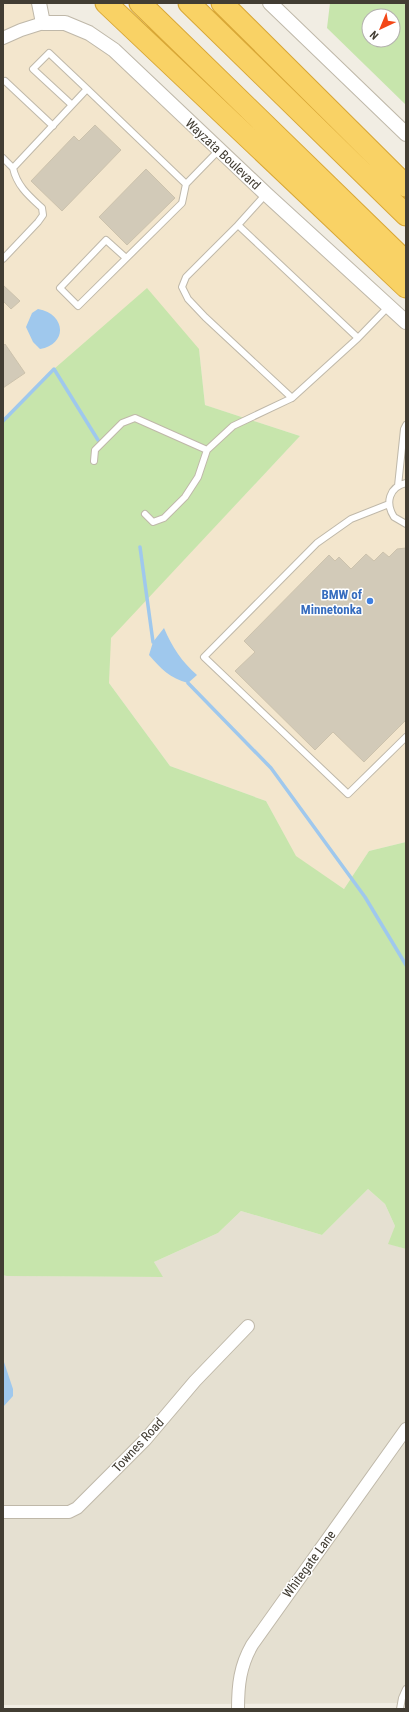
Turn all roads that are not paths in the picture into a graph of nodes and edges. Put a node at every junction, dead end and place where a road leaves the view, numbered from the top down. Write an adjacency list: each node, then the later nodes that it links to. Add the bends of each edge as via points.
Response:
1 (39, 3): 7 (street)
2 (106, 3): 25 (highway)
3 (140, 3): 24 (highway)
4 (189, 3): 20 (highway)
5 (222, 3): 18 (highway)
6 (270, 3): 13 (street)
7 (43, 23): 8 (street); 14 (street, Wayzata Boulevard, via 65,23 90,33 114,50)
8 (3, 38)
9 (4, 81): 12 (lane)
10 (87, 89): 11 (lane); 11 (lane, via 49,53 33,69); 17 (lane)
11 (72, 105): 12 (lane)
12 (53, 126): 16 (lane)
13 (406, 134)
14 (219, 150): 17 (lane); 19 (street, Wayzata Boulevard)
15 (3, 158): 16 (lane)
16 (13, 168): 23 (lane, via 15,178 22,189 42,208 42,215)
17 (186, 184): 22 (lane, via 182,202)
18 (406, 186)
19 (266, 194): 21 (lane); 26 (street, Wayzata Boulevard)
20 (406, 214)
21 (238, 225): 28 (lane); 29 (lane, via 186,277 182,287 188,299 205,317)
22 (126, 258): 22 (lane, via 78,306 60,288 106,240)
23 (3, 259)
24 (406, 262)
25 (406, 287)
26 (388, 306): 27 (street, Wayzata Boulevard); 28 (lane)
27 (406, 322)
28 (358, 338): 29 (lane)
29 (292, 398): 31 (lane, via 233,426)
30 (406, 425): 32 (lane)
31 (207, 450): 33 (lane, via 135,418 122,423 95,450); 37 (lane, via 198,477 185,497 164,518 153,522)
32 (404, 461): 35 (lane)
33 (94, 462)
34 (406, 483): 35 (lane)
35 (398, 486): 36 (lane)
36 (388, 504): 38 (lane, via 394,517); 39 (lane, via 352,519 317,543 204,657 348,794)
37 (145, 514)
38 (406, 524)
39 (406, 737)
40 (248, 1326): 42 (street, Townes Road, via 195,1381 145,1440 77,1508 69,1512)
41 (406, 1428): 44 (street, Whitegate Lane, via 252,1645 244,1659 240,1674)
42 (3, 1512)
43 (406, 1689): 45 (lane)
44 (238, 1709)
45 (400, 1709)

